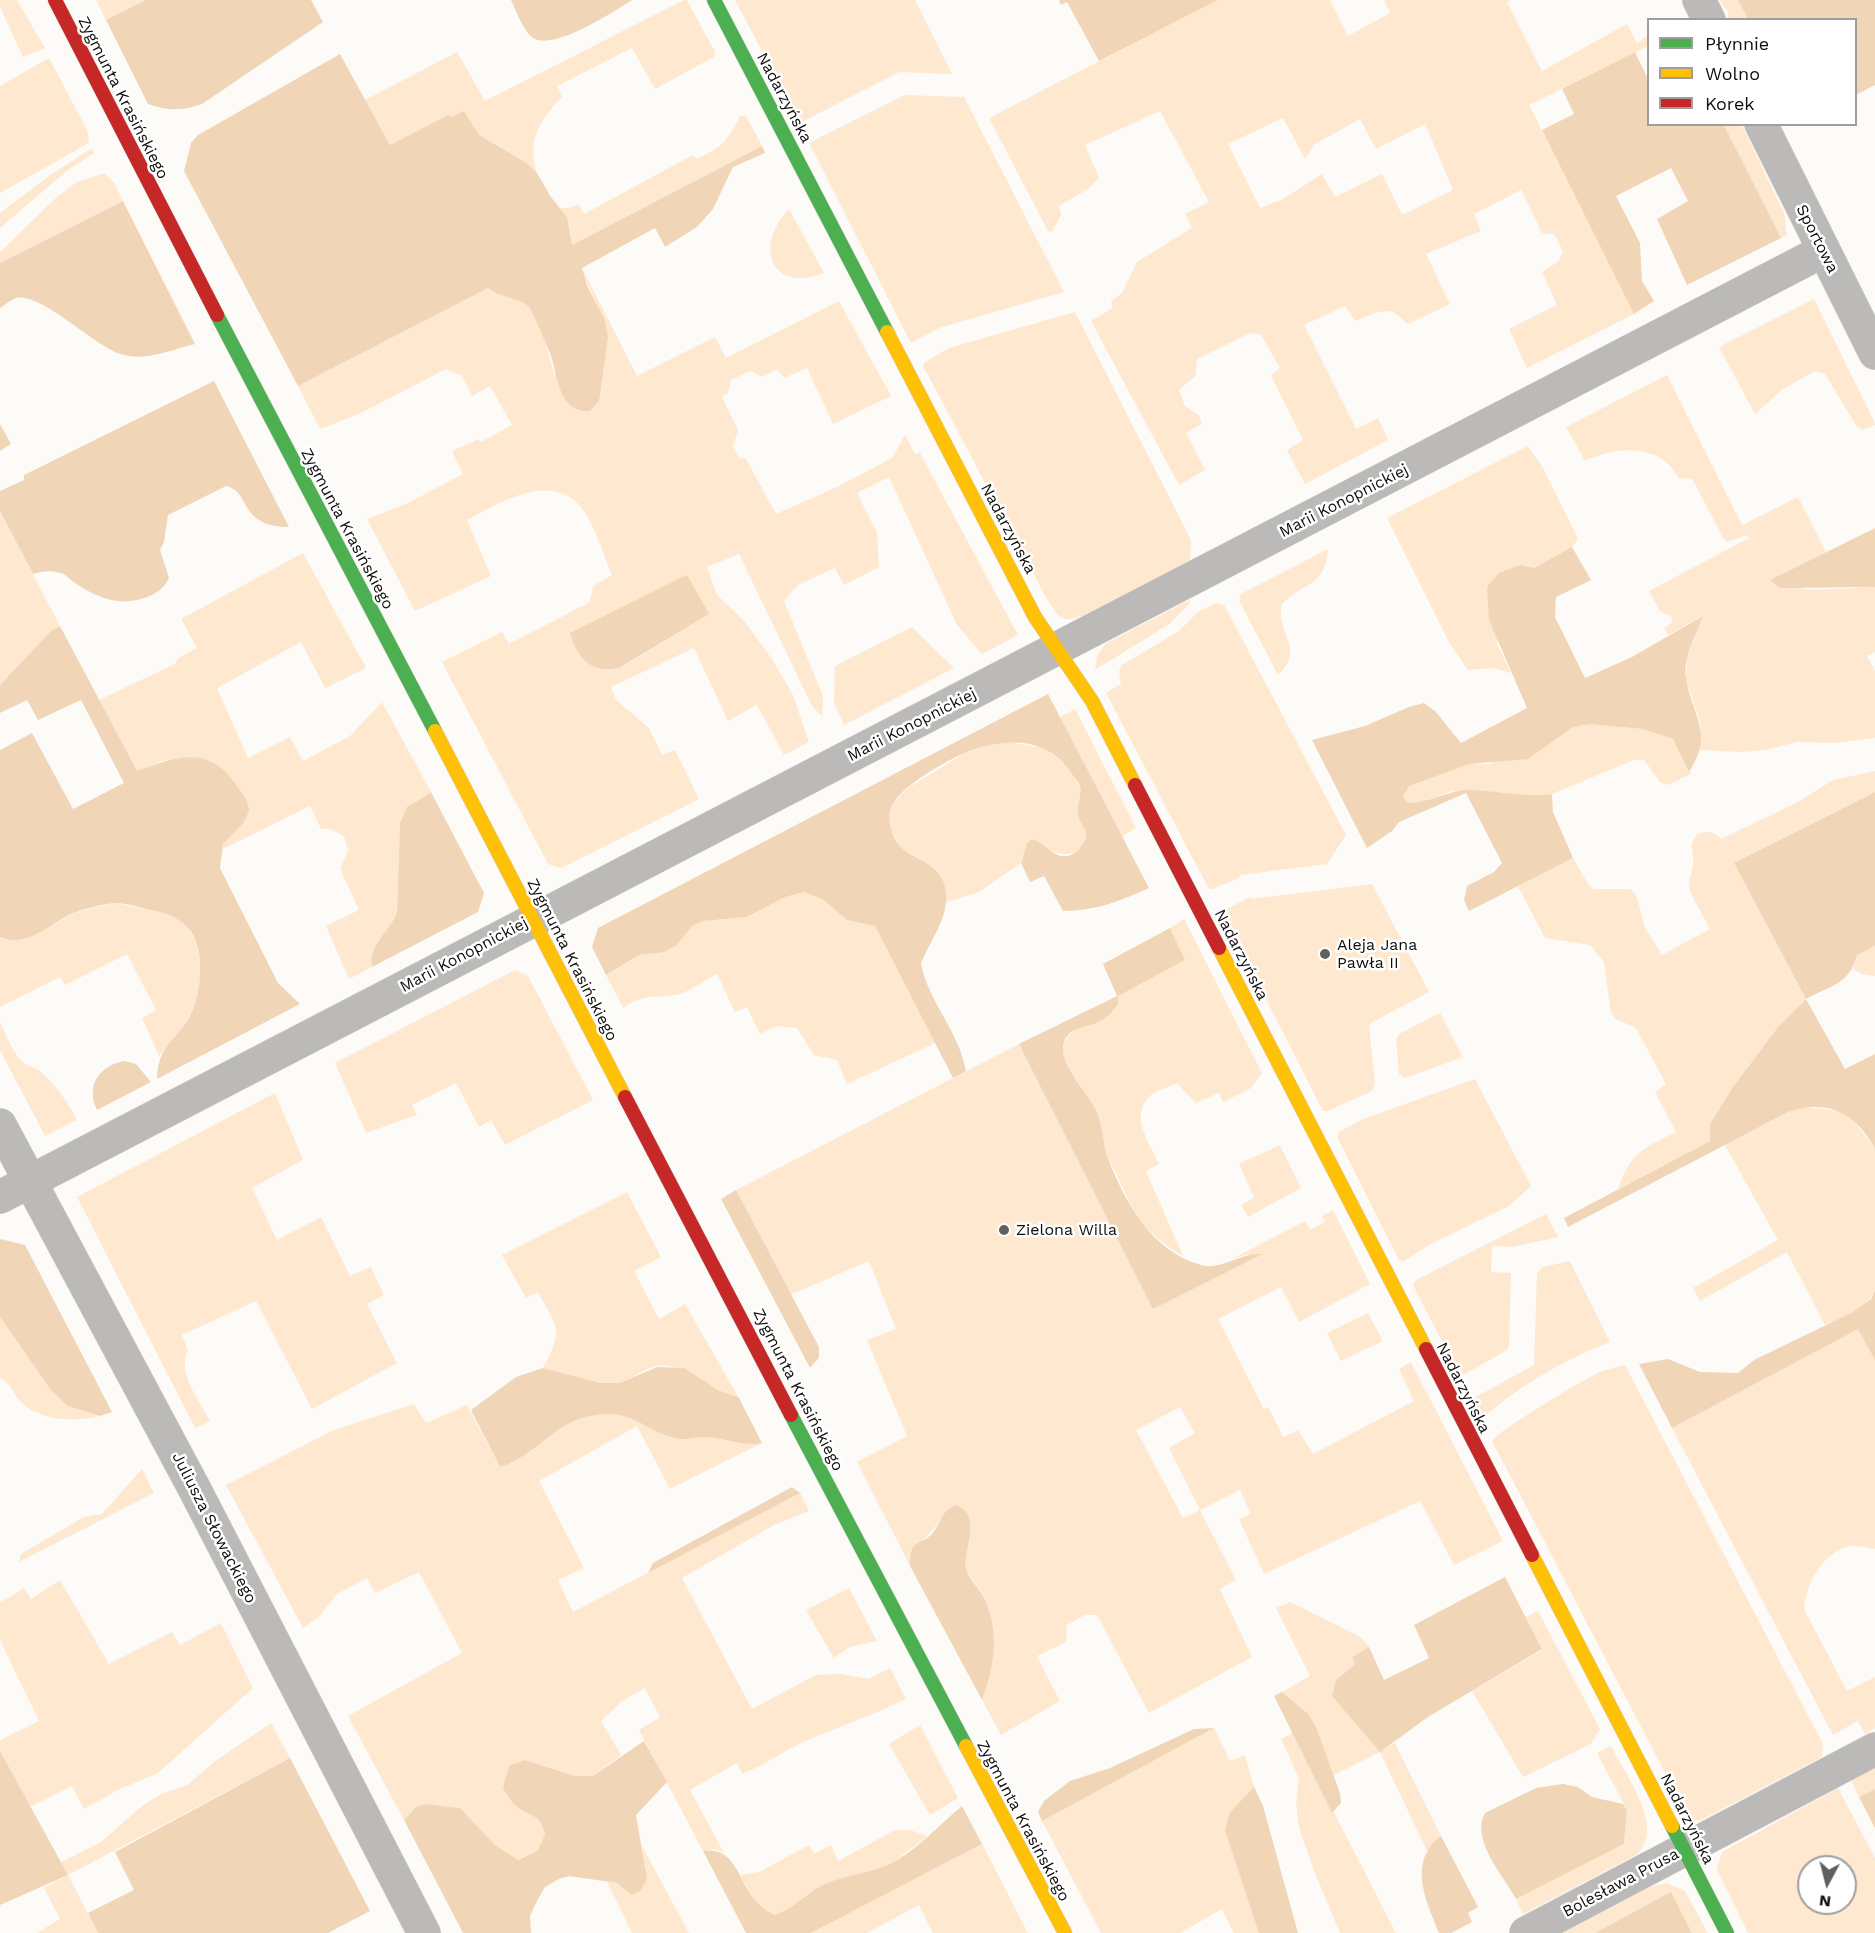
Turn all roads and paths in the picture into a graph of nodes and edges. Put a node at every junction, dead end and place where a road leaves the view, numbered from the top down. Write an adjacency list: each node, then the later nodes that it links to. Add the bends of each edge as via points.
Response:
1 (55, 0): 9 (street, Zygmunta Krasińskiego)
2 (714, 0): 8 (street, Nadarzyńska, via 986,524 1035,616)
3 (1699, 0): 4 (street)
4 (1708, 18)
5 (1762, 126): 6 (street, Sportowa)
6 (1823, 251): 7 (street, Sportowa); 8 (street, Marii Konopnickiej)
7 (1875, 352)
8 (1058, 650): 9 (street, Marii Konopnickiej); 14 (street, Nadarzyńska, via 1092,701)
9 (533, 919): 11 (street, Marii Konopnickiej); 16 (street, Zygmunta Krasińskiego)
10 (0, 1125): 11 (street, Juliusza Słowackiego)
11 (30, 1181): 12 (street, Marii Konopnickiej); 15 (street, Juliusza Słowackiego)
12 (0, 1197)
13 (1875, 1749): 14 (street, Bolesława Prusa)
14 (1685, 1850): 17 (street, Bolesława Prusa); 18 (street, Nadarzyńska)
15 (424, 1933)
16 (1065, 1933)
17 (1526, 1933)
18 (1727, 1933)

